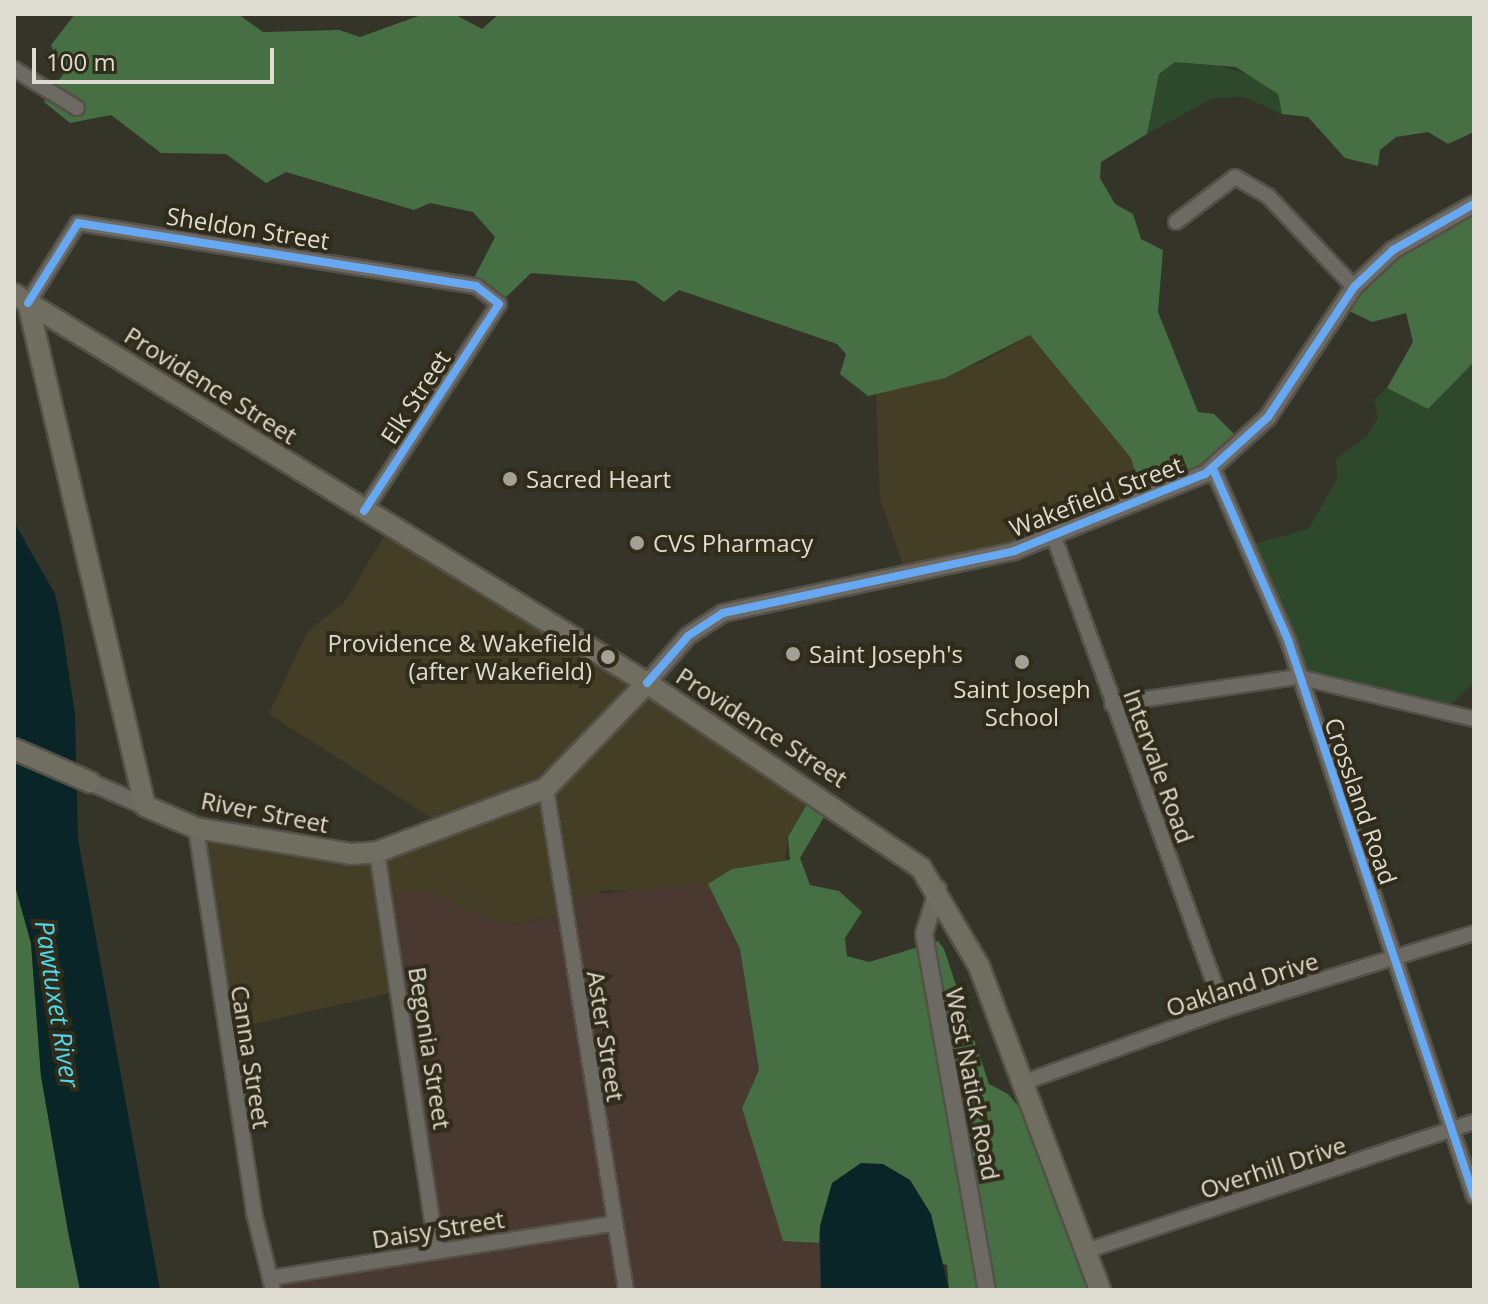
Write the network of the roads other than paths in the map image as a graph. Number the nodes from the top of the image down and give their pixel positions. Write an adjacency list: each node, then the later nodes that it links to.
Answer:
1 (14, 69): 2 (street)
2 (77, 108)
3 (1474, 204): 5 (street, Wakefield Street)
4 (1176, 222): 5 (street)
5 (1354, 287): 8 (street, Wakefield Street)
6 (21, 298): 7 (street, Sheldon Street); 9 (main road, Providence Street); 18 (main road)
7 (499, 304): 9 (street, Elk Street)
8 (1213, 469): 10 (street, Wakefield Street); 11 (street, Crossland Road)
9 (364, 511): 12 (main road, Providence Street)
10 (1054, 537): 12 (street, Wakefield Street); 13 (street, Intervale Road)
11 (1298, 677): 13 (street); 14 (street); 23 (street, Crossland Road)
12 (647, 683): 17 (main road, River Street); 21 (main road, Providence Street)
13 (1112, 704): 24 (street, Intervale Road)
14 (1474, 719)
15 (14, 749): 16 (main road)
16 (90, 782): 18 (street)
17 (546, 788): 20 (main road, River Street); 29 (street, Aster Street)
18 (145, 806): 19 (main road, River Street)
19 (196, 828): 20 (main road, River Street); 32 (street, Canna Street)
20 (377, 852): 31 (street, Begonia Street)
21 (938, 889): 25 (main road, Providence Street); 34 (street, West Natick Road)
22 (1474, 933): 23 (street, Oakland Drive)
23 (1391, 960): 24 (street, Oakland Drive); 27 (street, Crossland Road)
24 (1224, 1010): 25 (street, Oakland Drive)
25 (1025, 1082): 30 (main road, Providence Street)
26 (1474, 1122): 27 (street, Overhill Drive)
27 (1454, 1129): 28 (street, Crossland Road); 30 (street, Overhill Drive)
28 (1474, 1196)
29 (612, 1224): 31 (street, Daisy Street); 33 (street, Aster Street)
30 (1086, 1251): 35 (main road, Providence Street)
31 (437, 1252): 32 (street, Daisy Street)
32 (271, 1284)
33 (626, 1290)
34 (987, 1290)
35 (1100, 1290)

